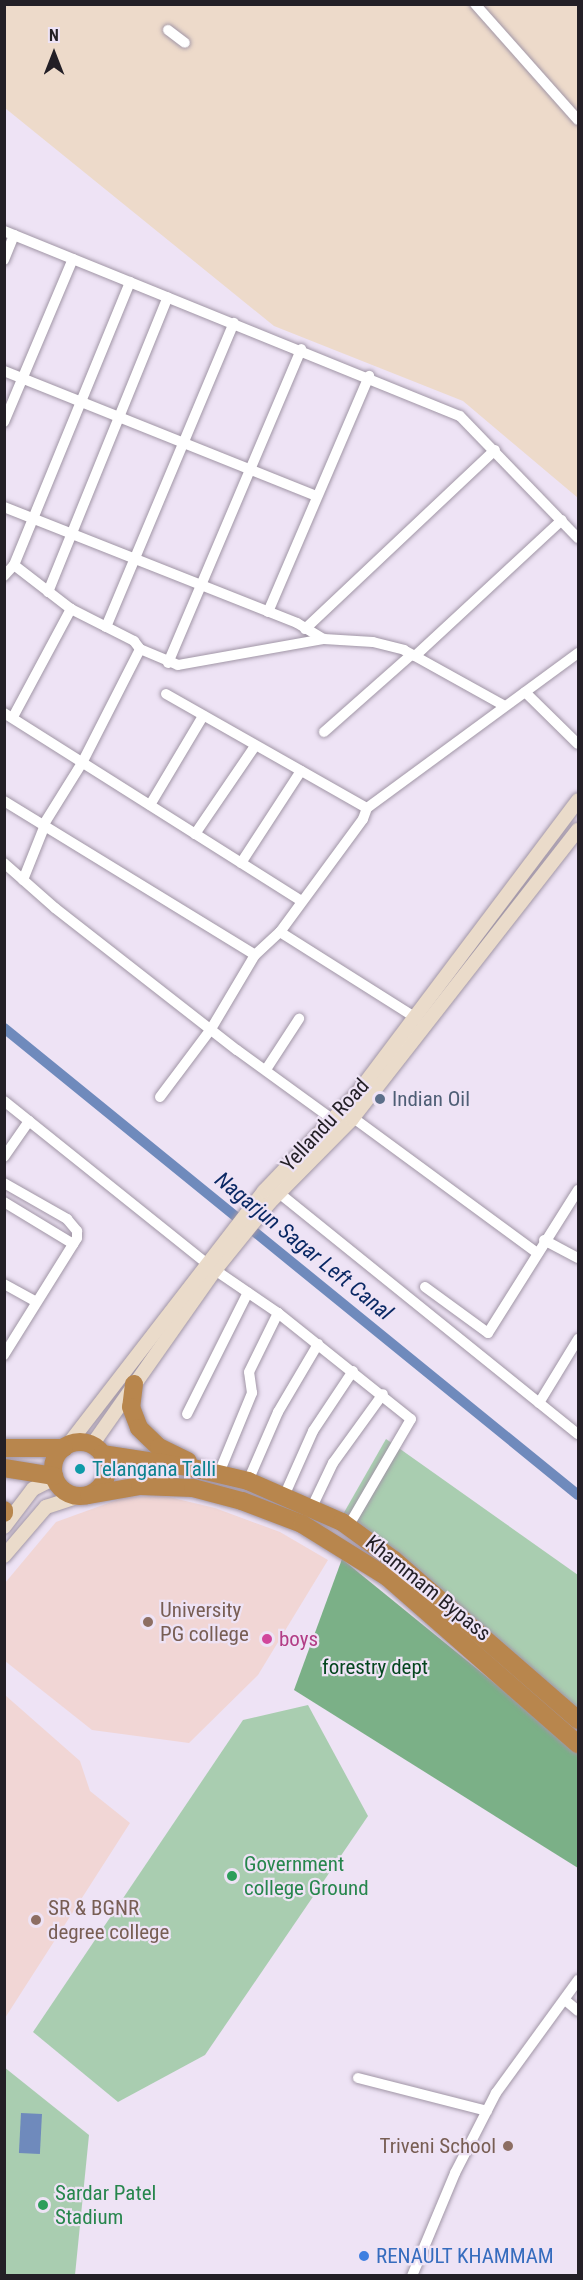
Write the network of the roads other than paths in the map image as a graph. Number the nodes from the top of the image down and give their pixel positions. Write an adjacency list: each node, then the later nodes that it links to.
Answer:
1 (475, 4): 4 (street)
2 (168, 30): 3 (street)
3 (185, 43)
4 (579, 120)
5 (9, 233): 6 (street); 7 (street)
6 (73, 259): 8 (street); 14 (street)
7 (4, 260)
8 (130, 282): 9 (street); 15 (street)
9 (168, 297): 10 (street); 16 (street)
10 (234, 323): 11 (street); 18 (street)
11 (301, 350): 13 (street); 20 (street)
12 (4, 371): 14 (street)
13 (369, 376): 19 (street); 21 (street)
14 (22, 378): 15 (street); 17 (street)
15 (81, 401): 16 (street); 23 (street)
16 (119, 417): 18 (street); 25 (street)
17 (4, 422)
18 (184, 443): 20 (street); 27 (street)
19 (495, 450): 24 (street); 35 (street)
20 (251, 470): 21 (street); 30 (street)
21 (316, 496): 33 (street)
22 (4, 507): 23 (street)
23 (31, 518): 25 (street); 28 (street)
24 (562, 520): 26 (street); 39 (street)
25 (70, 533): 27 (street); 31 (street)
26 (579, 538)
27 (137, 560): 30 (street); 34 (street)
28 (14, 565): 29 (street); 31 (street)
29 (4, 576)
30 (203, 586): 33 (street); 40 (street)
31 (48, 592): 32 (street)
32 (71, 609): 34 (street); 44 (street)
33 (268, 612): 35 (street)
34 (106, 627): 37 (street)
35 (305, 629): 36 (street)
36 (324, 639): 39 (street); 40 (street)
37 (140, 649): 40 (street); 49 (street)
38 (579, 653): 41 (street)
39 (413, 656): 43 (street); 46 (street)
40 (168, 663)
41 (525, 692): 43 (street); 47 (street)
42 (166, 694): 45 (street)
43 (505, 706): 54 (street)
44 (9, 715): 49 (street)
45 (203, 716): 48 (street); 53 (street)
46 (324, 732)
47 (579, 744)
48 (255, 746): 50 (street); 57 (street)
49 (82, 763): 53 (street); 55 (street)
50 (301, 771): 54 (street); 59 (street)
51 (579, 800): 64 (main road, Yellandu Road)
52 (4, 801): 55 (street)
53 (150, 806): 57 (street)
54 (367, 808): 61 (street)
55 (44, 824): 60 (street); 63 (street)
56 (579, 830): 70 (main road, Yellandu Road)
57 (195, 834): 59 (street)
58 (4, 863): 60 (street)
59 (241, 863): 61 (street)
60 (23, 880): 66 (street)
61 (300, 900): 62 (street)
62 (280, 932): 63 (street); 64 (street)
63 (255, 955): 66 (street)
64 (416, 1018): 70 (main road, Yellandu Road)
65 (299, 1019): 67 (street)
66 (211, 1029): 67 (street); 68 (street)
67 (267, 1068): 71 (street)
68 (160, 1097)
69 (4, 1101): 72 (street)
70 (347, 1114): 71 (main road, Yellandu Road); 76 (main road, Yellandu Road); 80 (street)
71 (332, 1119): 76 (main road, Yellandu Road)
72 (29, 1120): 73 (street); 82 (street)
73 (4, 1157)
74 (4, 1183): 79 (street)
75 (579, 1190): 78 (street)
76 (271, 1196): 82 (main road, Yellandu Road); 91 (street)
77 (4, 1202): 79 (street)
78 (544, 1240): 80 (street); 81 (street)
79 (73, 1244): 86 (street)
80 (536, 1252): 88 (street)
81 (579, 1258)
82 (211, 1267): 85 (street); 94 (main road, Yellandu Road); 99 (main road, Yellandu Road)
83 (4, 1284): 86 (street)
84 (425, 1287): 88 (street)
85 (248, 1293): 87 (street); 97 (street)
86 (36, 1302): 92 (street)
87 (278, 1313): 90 (street); 103 (street)
88 (488, 1333): 91 (street)
89 (579, 1339): 96 (street)
90 (318, 1344): 93 (street); 105 (street)
91 (478, 1350): 96 (street)
92 (4, 1355)
93 (353, 1371): 95 (street); 106 (street)
94 (134, 1384): 101 (main road, Yellandu Road); 103 (highway)
95 (383, 1395): 108 (street); 110 (street)
96 (539, 1404): 98 (street)
97 (187, 1414)
98 (579, 1434)
99 (65, 1447): 100 (highway); 101 (highway); 104 (highway)
100 (4, 1448)
101 (97, 1449): 103 (highway, Khammam Bypass); 107 (highway)
102 (4, 1468): 104 (highway)
103 (219, 1473): 105 (highway, Khammam Bypass)
104 (54, 1477): 107 (highway); 109 (main road)
105 (248, 1481): 106 (highway, Khammam Bypass)
106 (285, 1494): 108 (highway, Khammam Bypass)
107 (85, 1495): 111 (main road); 113 (highway, Khammam Bypass)
108 (312, 1507): 110 (highway, Khammam Bypass)
109 (4, 1527)
110 (348, 1527): 112 (highway, Khammam Bypass)
111 (4, 1556)
112 (579, 1720)
113 (579, 1744)
114 (579, 1980): 115 (street)
115 (565, 2000): 116 (street); 118 (street)
116 (579, 2011)
117 (358, 2078): 118 (street)
118 (487, 2111): 119 (street)
119 (412, 2276)

